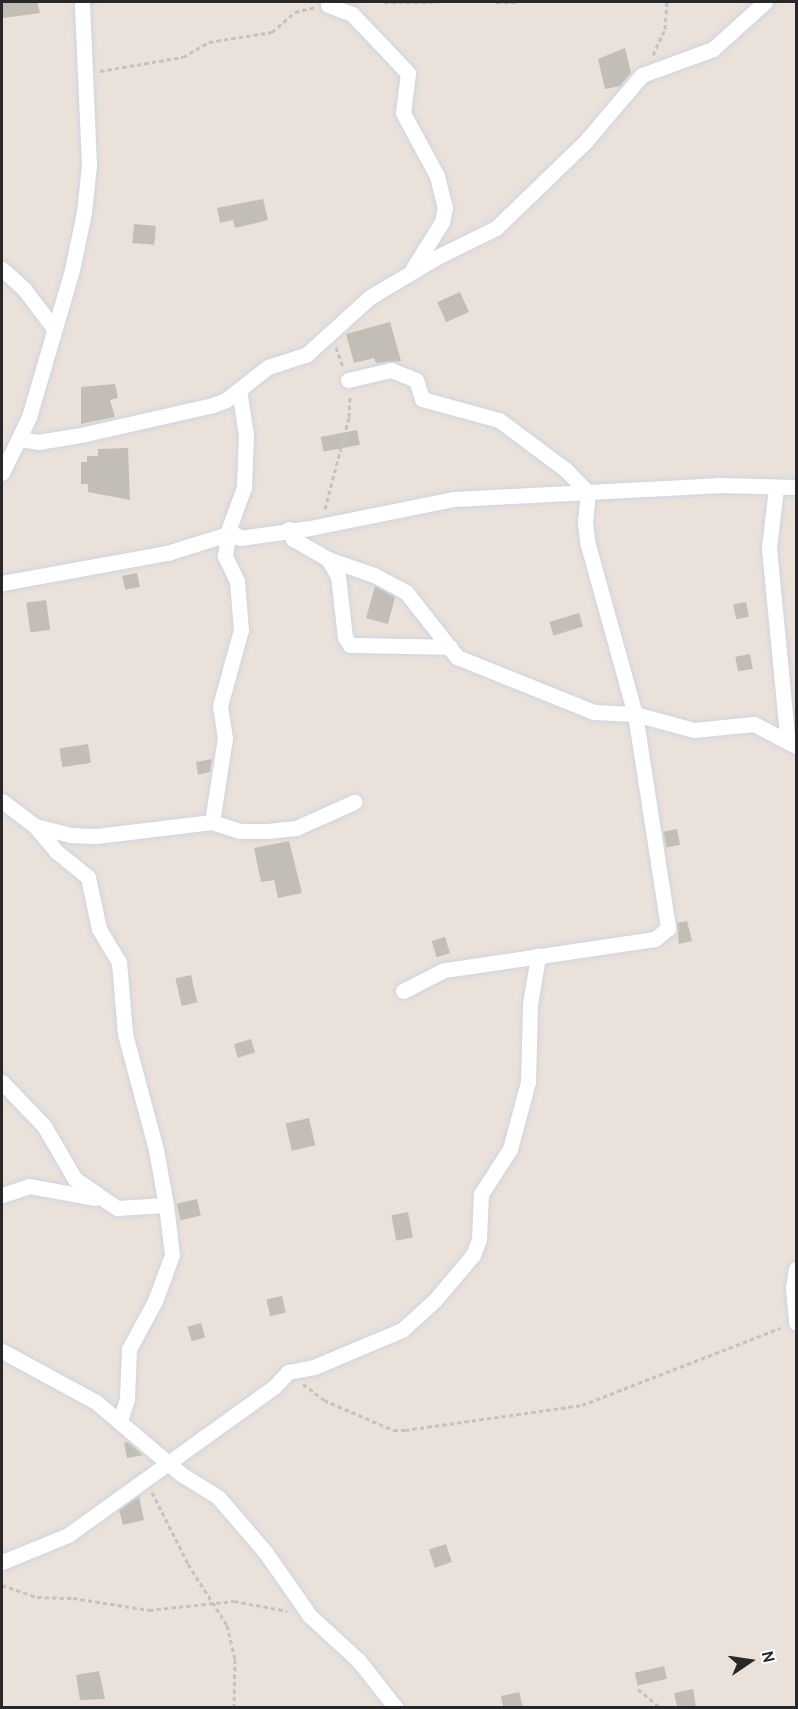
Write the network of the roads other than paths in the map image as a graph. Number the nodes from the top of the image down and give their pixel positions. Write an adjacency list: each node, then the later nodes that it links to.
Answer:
1 (82, 2): 6 (street)
2 (765, 2): 5 (street)
3 (328, 5): 5 (street)
4 (2, 269): 6 (street)
5 (408, 276): 8 (street)
6 (53, 327): 9 (street)
7 (348, 380): 13 (street)
8 (239, 390): 9 (street); 15 (street)
9 (21, 439): 10 (street)
10 (4, 466)
11 (796, 487): 12 (street)
12 (776, 488): 13 (street); 20 (street)
13 (588, 493): 14 (street); 19 (street)
14 (289, 529): 15 (street); 16 (street)
15 (234, 536): 17 (street); 23 (street)
16 (328, 559): 18 (street); 18 (street)
17 (2, 583)
18 (450, 647): 19 (street)
19 (635, 714): 20 (street); 25 (street)
20 (795, 745)
21 (2, 801): 24 (street)
22 (354, 802): 23 (street)
23 (212, 822): 24 (street)
24 (35, 826): 30 (street)
25 (538, 956): 26 (street); 35 (street)
26 (403, 991)
27 (2, 1082): 29 (street)
28 (2, 1195): 29 (street)
29 (107, 1201): 30 (street)
30 (165, 1205): 34 (street)
31 (796, 1269): 32 (street)
32 (796, 1323)
33 (2, 1351): 34 (street)
34 (120, 1421): 35 (street)
35 (169, 1464): 36 (street); 37 (street)
36 (2, 1562)
37 (396, 1707)

